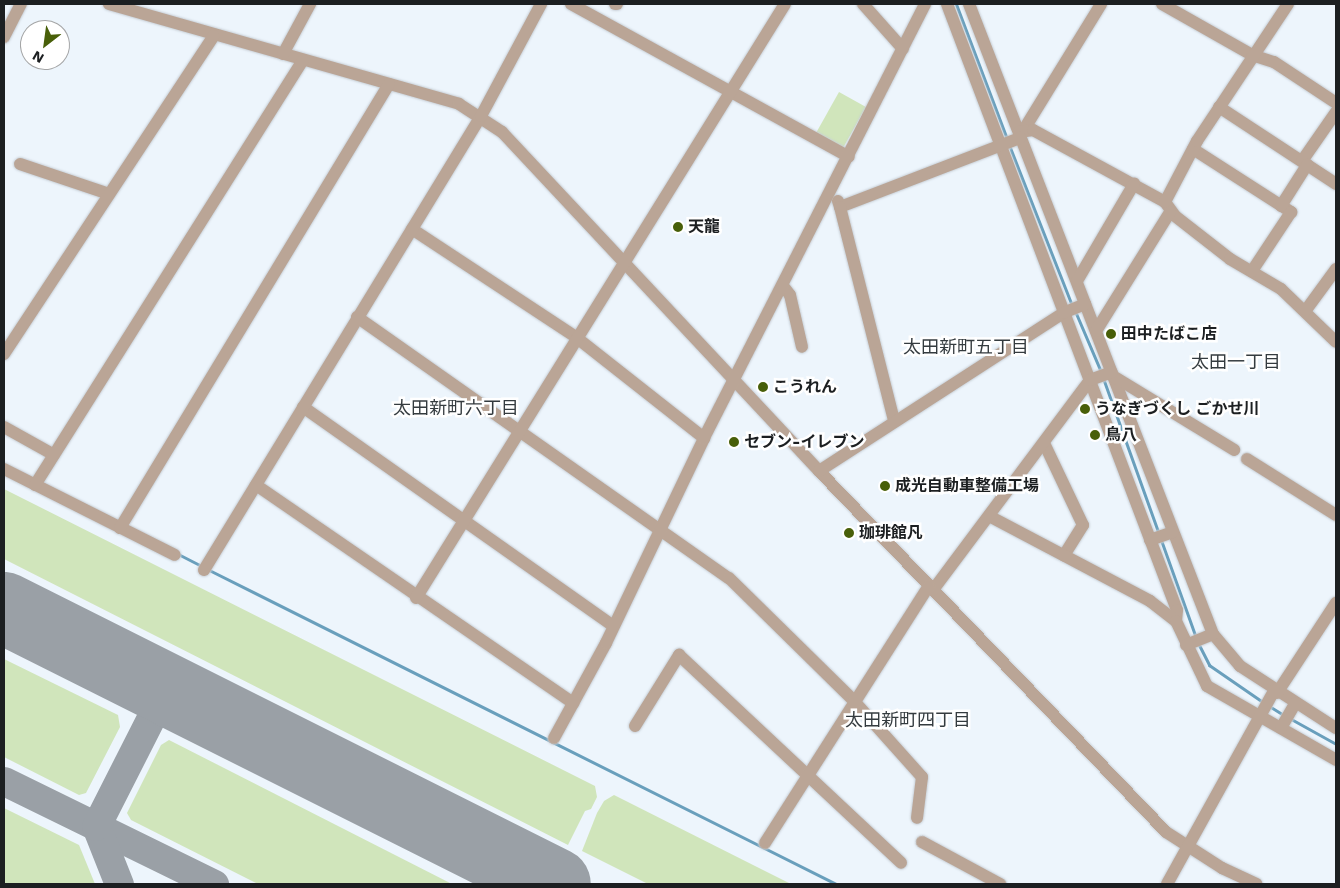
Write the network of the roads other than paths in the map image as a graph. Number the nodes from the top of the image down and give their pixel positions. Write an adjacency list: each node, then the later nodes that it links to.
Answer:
1 (21, 4): 16 (street)
2 (109, 4): 14 (street)
3 (310, 4): 18 (street)
4 (541, 4): 27 (street)
5 (572, 4): 23 (street)
6 (785, 4): 23 (street)
7 (863, 4): 17 (street)
8 (925, 4): 17 (street)
9 (947, 4): 21 (street)
10 (969, 4): 21 (street)
11 (1101, 4): 28 (street)
12 (1162, 4): 19 (street)
13 (1288, 4): 19 (street)
14 (141, 9): 15 (street)
15 (214, 36): 18 (street); 40 (street)
16 (4, 37)
17 (903, 49): 30 (street)
18 (283, 54): 20 (street)
19 (1252, 55): 24 (street); 25 (street)
20 (303, 60): 22 (street); 79 (street)
21 (982, 64): 28 (street); 28 (street)
22 (390, 84): 27 (street); 88 (street)
23 (729, 93): 30 (street); 49 (street)
24 (1336, 102)
25 (1219, 108): 29 (street); 31 (street)
26 (1336, 112): 31 (street)
27 (481, 116): 46 (street); 49 (street)
28 (1015, 138): 33 (street); 34 (street); 35 (street); 42 (street)
29 (1193, 149): 41 (street); 44 (street)
30 (849, 156): 37 (street)
31 (1305, 163): 36 (street); 41 (street)
32 (20, 164): 40 (street)
33 (1028, 168): 34 (street); 38 (street)
34 (1012, 175): 39 (street)
35 (1134, 184): 44 (street); 52 (street)
36 (1336, 184)
37 (834, 186): 42 (street); 53 (street)
38 (1035, 187): 39 (street); 43 (street)
39 (1019, 193): 45 (street)
40 (109, 194): 64 (street)
41 (1280, 206): 51 (street)
42 (840, 207): 70 (street)
43 (1043, 207): 45 (street); 47 (street)
44 (1167, 207): 51 (street); 60 (street)
45 (1026, 213): 48 (street)
46 (412, 229): 59 (street); 62 (street)
47 (1052, 229): 48 (street); 52 (street)
48 (1035, 235): 58 (street)
49 (624, 264): 62 (street); 67 (street)
50 (1336, 269): 54 (street)
51 (1252, 271): 57 (street)
52 (1077, 281): 56 (street)
53 (783, 286): 63 (street); 67 (street)
54 (1324, 286): 55 (street); 57 (street)
55 (1336, 292)
56 (1081, 305): 58 (street); 60 (street)
57 (1306, 310): 61 (street)
58 (1063, 312): 66 (street); 70 (street)
59 (357, 317): 68 (street); 73 (street)
60 (1096, 331): 65 (street)
61 (1334, 336)
62 (577, 338): 73 (street); 74 (street)
63 (802, 347)
64 (4, 354)
65 (1110, 374): 66 (street); 69 (street); 77 (street)
66 (1090, 380): 71 (street); 75 (street)
67 (735, 381): 74 (street); 82 (street)
68 (303, 407): 84 (street); 87 (street)
69 (1123, 415): 71 (street); 76 (street)
70 (894, 420): 82 (street)
71 (1106, 422): 78 (street)
72 (4, 426): 79 (street)
73 (517, 430): 87 (street); 89 (street)
74 (704, 438): 89 (street)
75 (1044, 442): 86 (street); 93 (street)
76 (1134, 444): 78 (street); 90 (street)
77 (1234, 450)
78 (1117, 451): 91 (street)
79 (54, 455): 83 (street)
80 (1247, 459): 85 (street)
81 (4, 469): 83 (street)
82 (819, 471): 95 (street)
83 (35, 485): 88 (street)
84 (256, 485): 94 (street); 96 (street)
85 (1336, 515)
86 (989, 516): 93 (street); 95 (street)
87 (462, 520): 96 (street); 99 (street)
88 (120, 528): 92 (street)
89 (659, 531): 99 (street); 103 (street)
90 (1168, 534): 91 (street); 100 (street)
91 (1150, 540): 98 (street)
92 (175, 555)
93 (1064, 556): 98 (street)
94 (204, 570)
95 (931, 588): 103 (street); 116 (street)
96 (416, 598): 104 (street)
97 (1336, 604): 102 (street)
98 (1176, 621): 101 (street)
99 (613, 626): 104 (street)
100 (1213, 634): 101 (street); 102 (street)
101 (1186, 645): 106 (street)
102 (1273, 695): 105 (street); 106 (street)
103 (854, 701): 112 (street); 113 (street)
104 (573, 703): 110 (street)
105 (1292, 709): 108 (street); 109 (street)
106 (1260, 716): 108 (street); 116 (street)
107 (635, 726): 112 (street)
108 (1281, 728): 111 (street)
109 (1336, 728)
110 (554, 738)
111 (1336, 760)
112 (807, 775): 115 (street); 117 (street)
113 (917, 818)
114 (922, 842): 118 (street)
115 (764, 843)
116 (1187, 847): 119 (street); 120 (street)
117 (901, 863)
118 (996, 883)
119 (1167, 884)
120 (1257, 884)

